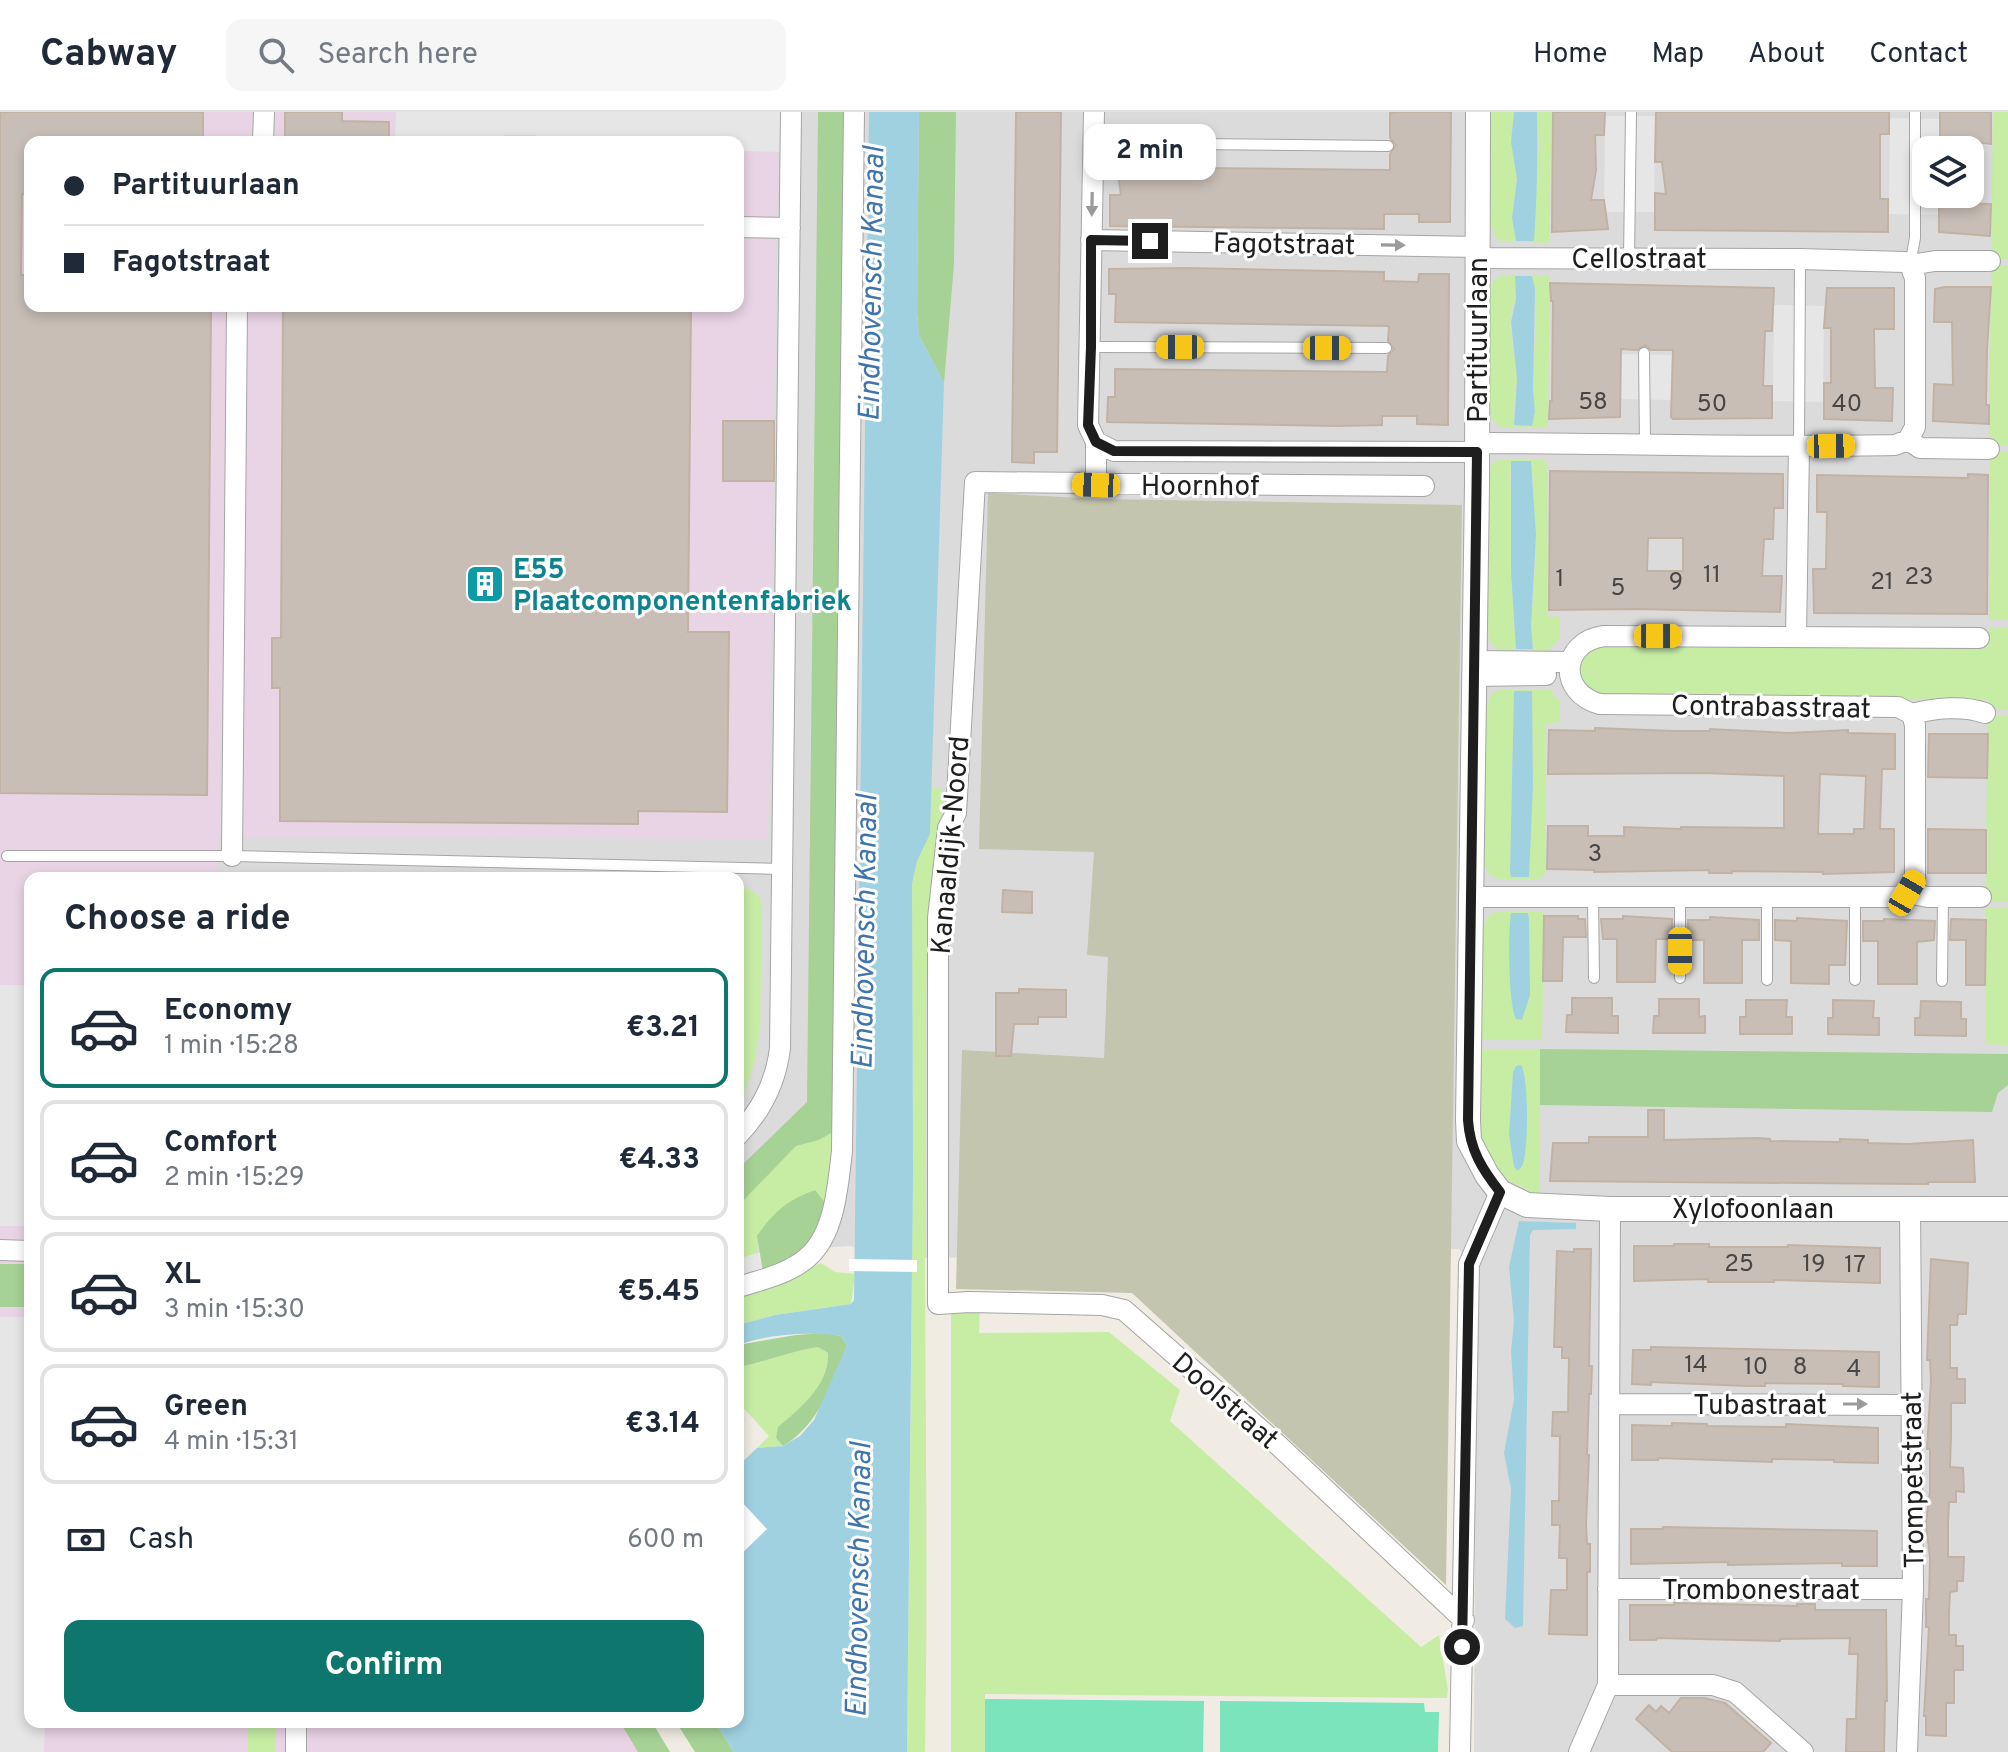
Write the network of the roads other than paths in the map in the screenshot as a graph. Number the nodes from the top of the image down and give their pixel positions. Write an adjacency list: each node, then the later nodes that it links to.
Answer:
1 (264, 112): 8 (street)
2 (791, 112): 12 (street)
3 (854, 112): 61 (street)
4 (1094, 112): 9 (street)
5 (1478, 112): 14 (street, Partituurlaan)
6 (1631, 112): 15 (lane)
7 (1915, 112): 18 (lane)
8 (263, 136)
9 (1093, 143): 10 (lane); 13 (street, one-way to 13)
10 (1388, 146)
11 (744, 227): 12 (street)
12 (790, 228): 40 (street)
13 (1091, 240): 14 (street, Fagotstraat, one-way to 14); 20 (street)
14 (1478, 252): 15 (street, Cellostraat); 26 (street, Partituurlaan)
15 (1629, 259): 16 (street, Cellostraat)
16 (1800, 259): 18 (street, Cellostraat); 27 (lane)
17 (1990, 261): 18 (street, Cellostraat)
18 (1910, 265): 23 (street)
19 (237, 312): 39 (street)
20 (1091, 347): 21 (lane); 24 (street)
21 (1386, 348)
22 (1644, 353): 25 (lane)
23 (1908, 440): 27 (street); 28 (street)
24 (1096, 442): 26 (street); 30 (street)
25 (1645, 443): 26 (street); 27 (street)
26 (1477, 447): 34 (street, Partituurlaan)
27 (1799, 447): 32 (street)
28 (1989, 449)
29 (975, 482): 30 (street, Hoornhof); 62 (street, Kanaaldijk-Noord)
30 (1096, 485): 31 (street, Hoornhof)
31 (1424, 486)
32 (1796, 637): 33 (street); 35 (street)
33 (1979, 638)
34 (1474, 668): 35 (street); 42 (street, Partituurlaan)
35 (1570, 668): 37 (street, Contrabasstraat)
36 (1985, 713): 37 (street, Contrabasstraat)
37 (1912, 714): 41 (street)
38 (7, 856): 39 (lane)
39 (232, 856): 40 (lane)
40 (783, 869): 54 (street)
41 (1907, 893): 46 (street); 47 (street)
42 (1469, 897): 43 (street); 55 (street, Partituurlaan)
43 (1593, 897): 44 (street); 49 (lane)
44 (1680, 897): 45 (street); 50 (lane)
45 (1767, 897): 46 (street); 51 (lane)
46 (1855, 897): 52 (lane)
47 (1943, 897): 48 (street); 53 (lane)
48 (1981, 897)
49 (1594, 978)
50 (1680, 978)
51 (1767, 980)
52 (1855, 980)
53 (1942, 981)
54 (744, 1129)
55 (1500, 1192): 57 (street, Xylofoonlaan); 67 (street)
56 (1910, 1207): 57 (street, Xylofoonlaan); 58 (street, Xylofoonlaan); 64 (street, Trompetstraat)
57 (1610, 1209): 63 (street)
58 (2008, 1209)
59 (0, 1250): 60 (street)
60 (24, 1251)
61 (744, 1285)
62 (938, 1304): 67 (street, Doolstraat)
63 (1609, 1404): 64 (street, Tubastraat, one-way to 64); 65 (street)
64 (1911, 1405): 66 (street, Trompetstraat)
65 (1608, 1589): 66 (street, Trombonestraat); 68 (street)
66 (1913, 1589): 74 (street, Trompetstraat)
67 (1464, 1620): 72 (street)
68 (1608, 1685): 70 (street); 73 (street)
69 (296, 1728): 71 (street)
70 (1582, 1747)
71 (296, 1752)
72 (1460, 1752)
73 (1803, 1752)
74 (1907, 1752)

